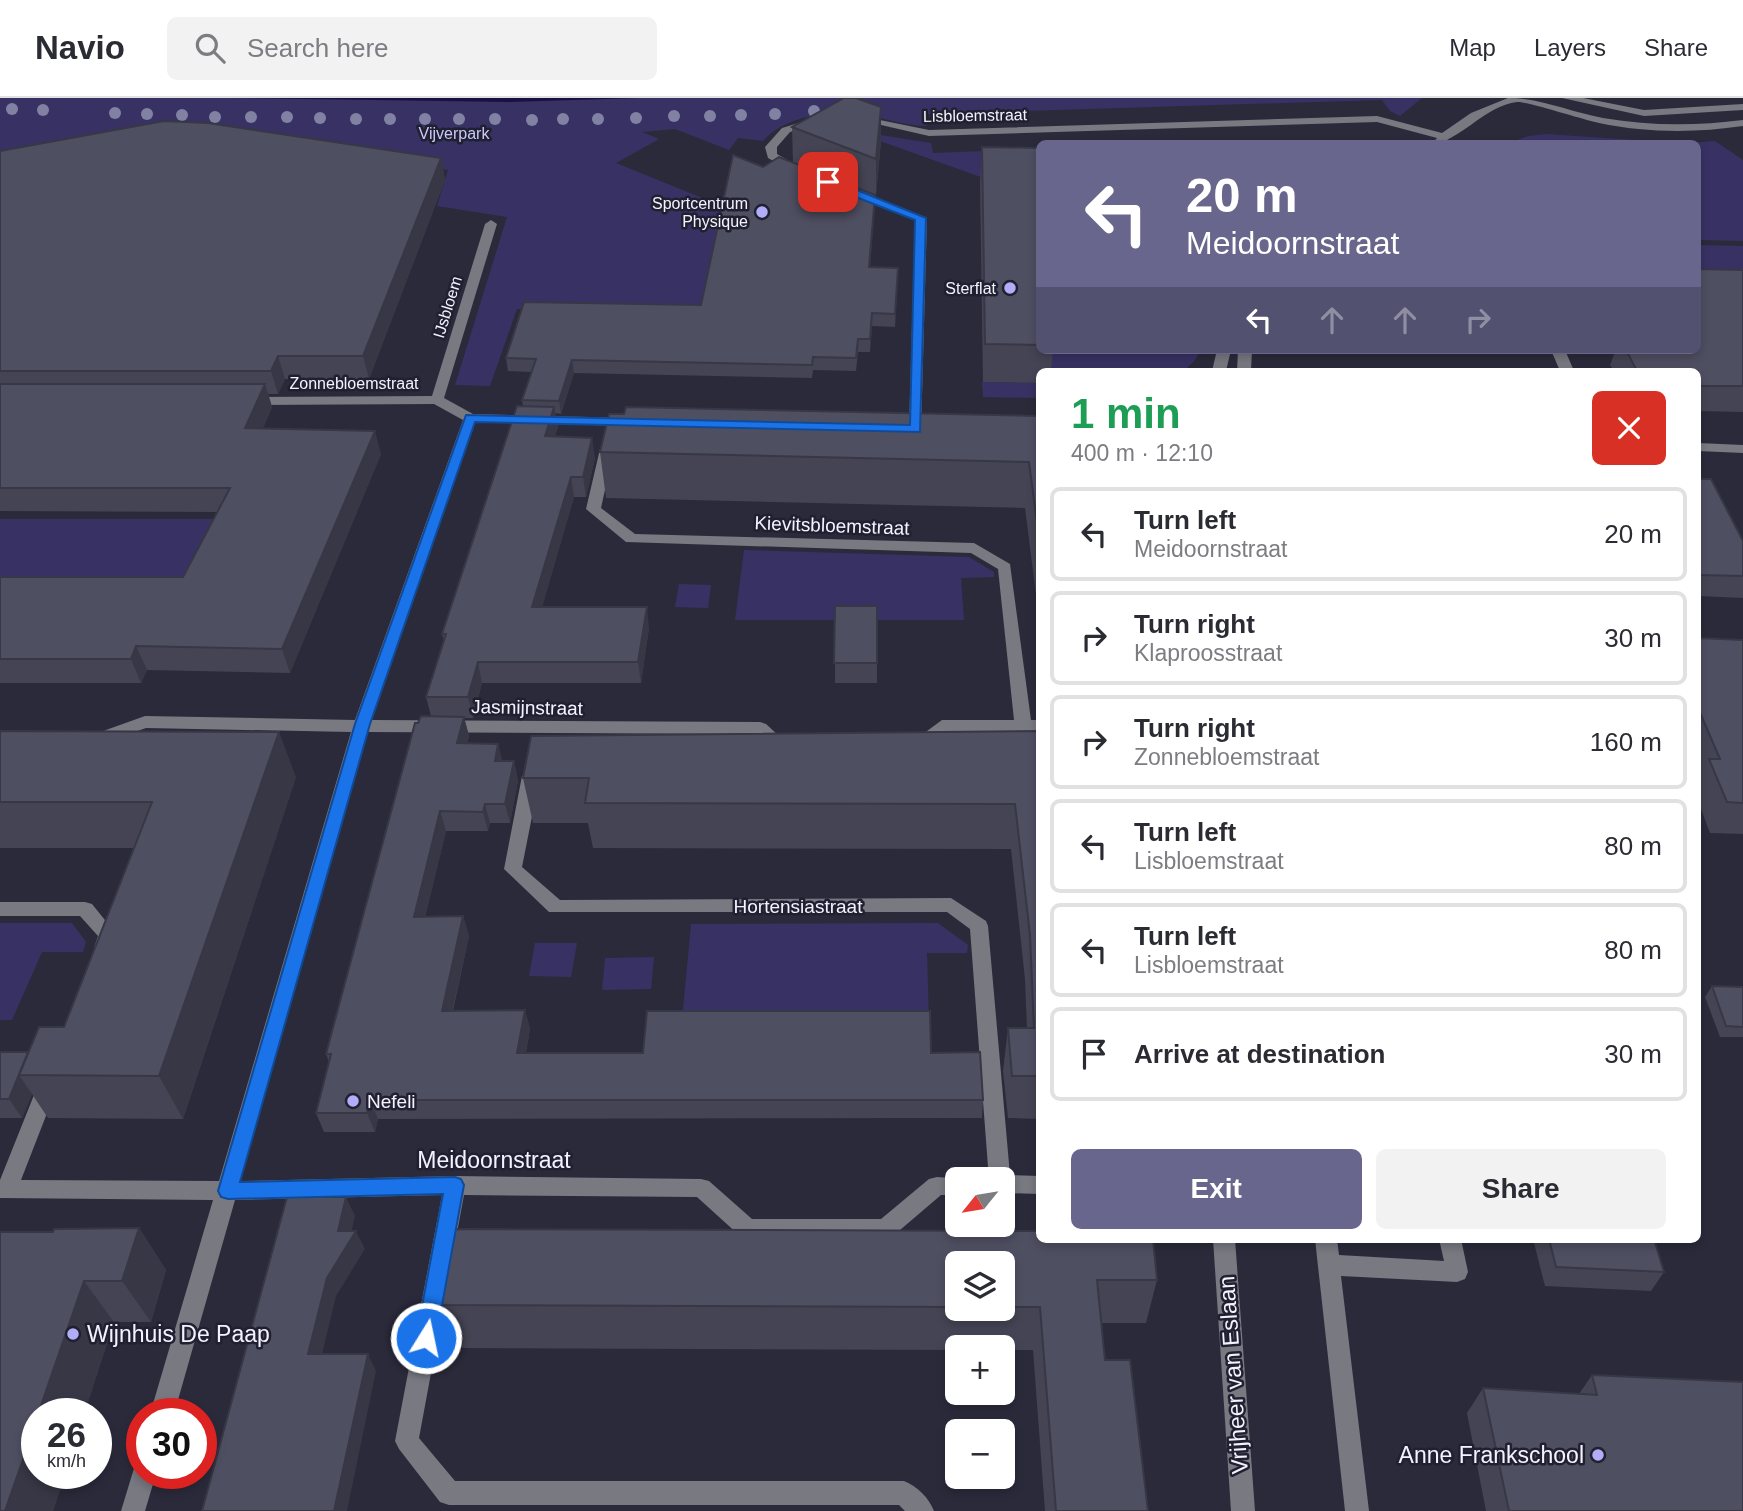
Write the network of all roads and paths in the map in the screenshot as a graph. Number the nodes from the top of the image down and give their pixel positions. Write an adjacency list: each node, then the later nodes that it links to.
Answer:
1 (1518, 98): 8 (street); 10 (street)
2 (1567, 98): 4 (street)
3 (1743, 107): 4 (street)
4 (1702, 111): 8 (street)
5 (843, 118): 10 (street, Lisbloemstraat)
6 (826, 120): 11 (street)
7 (1743, 123): 8 (street)
8 (1726, 126): 9 (street)
9 (1743, 137)
10 (1441, 140)
11 (807, 174)
12 (845, 189): 19 (street)
13 (491, 224): 15 (street, IJsbloem)
14 (247, 397): 15 (street, Zonnebloemstraat)
15 (437, 400): 16 (street, Zonnebloemstraat)
16 (470, 418): 17 (street, Zonnebloemstraat); 22 (street)
17 (614, 422): 18 (street, Zonnebloemstraat); 23 (street, Kievitsbloemstraat)
18 (641, 423)
19 (916, 429)
20 (1701, 447): 21 (street)
21 (1743, 449)
22 (362, 724): 24 (street, Jasmijnstraat); 25 (street, Jasmijnstraat); 37 (street)
23 (1031, 726): 26 (street)
24 (540, 729): 27 (street, Jasmijnstraat); 31 (street, Hortensiastraat)
25 (87, 742)
26 (895, 752)
27 (804, 753)
28 (0, 909): 29 (street)
29 (98, 961)
30 (57, 1062): 36 (street)
31 (999, 1167)
32 (1015, 1184): 34 (street)
33 (455, 1185): 35 (street, Meidoornstraat); 37 (street, Meidoornstraat); 45 (street)
34 (1036, 1185)
35 (945, 1186)
36 (3, 1189): 37 (street, Meidoornstraat)
37 (228, 1191): 42 (street)
38 (1224, 1243): 46 (street, Vrijheer van Eslaan)
39 (1326, 1243): 41 (street)
40 (1451, 1243): 41 (street)
41 (1329, 1265): 47 (street)
42 (167, 1398)
43 (140, 1489): 44 (street)
44 (133, 1511)
45 (922, 1511)
46 (1243, 1511)
47 (1357, 1511)

